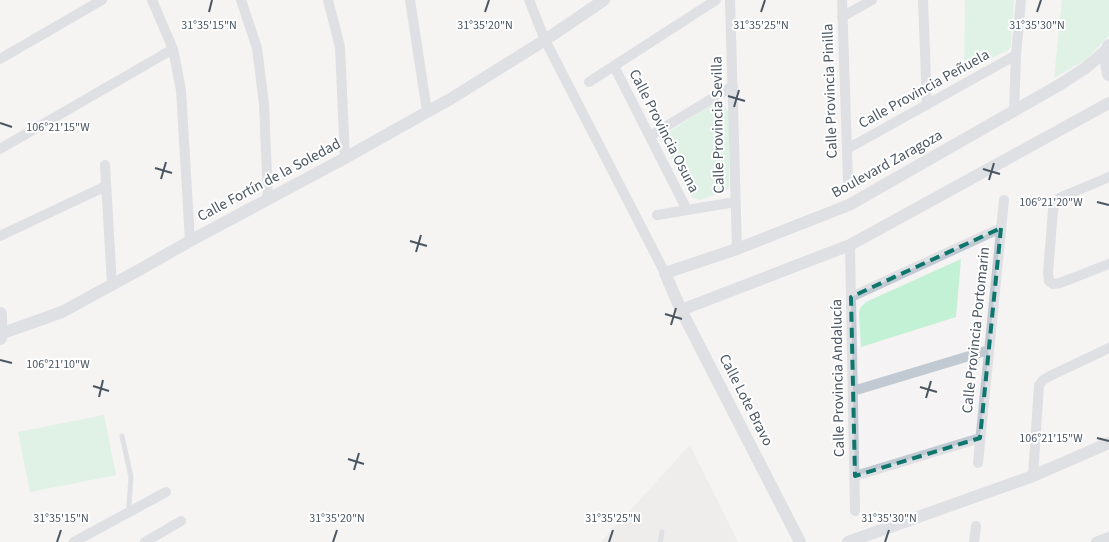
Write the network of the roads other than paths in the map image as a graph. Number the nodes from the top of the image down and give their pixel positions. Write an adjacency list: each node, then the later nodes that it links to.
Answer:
1 (102, 0): 19 (street)
2 (152, 0): 17 (street)
3 (241, 0): 36 (street)
4 (328, 0): 31 (street)
5 (410, 0): 26 (street)
6 (529, 0): 15 (street)
7 (604, 0): 15 (street, Calle Fortín de la Soledad)
8 (716, 0): 20 (street)
9 (730, 0): 23 (street, Calle Provincia Sevilla)
10 (842, 0): 14 (street, Calle Provincia Pinilla)
11 (872, 0): 14 (street)
12 (923, 0): 25 (street)
13 (1022, 0): 18 (street)
14 (842, 17): 30 (street, Calle Provincia Pinilla)
15 (545, 40): 26 (street, Calle Fortín de la Soledad); 47 (street)
16 (1108, 48): 21 (main road); 27 (street, Boulevard Zaragoza)
17 (173, 49): 29 (street); 43 (street)
18 (1016, 55): 25 (street, Calle Provincia Peñuela); 27 (street)
19 (0, 59)
20 (614, 66): 22 (street); 28 (street, Calle Provincia Osuna)
21 (1109, 74)
22 (589, 82)
23 (733, 86): 28 (street); 38 (street, Calle Provincia Sevilla)
24 (1109, 103): 44 (street)
25 (927, 105): 30 (street, Calle Provincia Peñuela)
26 (426, 112): 31 (street, Calle Fortín de la Soledad)
27 (1014, 112): 45 (street, Boulevard Zaragoza)
28 (650, 136): 39 (street, Calle Provincia Osuna)
29 (0, 148)
30 (846, 149): 34 (street, Calle Provincia Pinilla)
31 (345, 158): 36 (street, Calle Fortín de la Soledad)
32 (105, 166): 35 (street)
33 (1109, 176): 46 (street)
34 (848, 181)
35 (106, 186): 42 (street); 48 (street)
36 (268, 200): 43 (street, Calle Fortín de la Soledad)
37 (1004, 200): 41 (street, Calle Provincia Portomarin)
38 (735, 202): 39 (street); 45 (street, Calle Provincia Sevilla)
39 (687, 210): 40 (street)
40 (657, 215)
41 (1001, 228): 49 (street); 55 (street, Calle Provincia Portomarin)
42 (0, 236)
43 (190, 241): 48 (street, Calle Fortín de la Soledad)
44 (850, 245): 49 (street, Calle Provincia Andalucía); 50 (street)
45 (737, 249): 47 (street, Boulevard Zaragoza)
46 (1109, 264)
47 (665, 273): 50 (street, Calle Lote Bravo)
48 (112, 285): 52 (street, Calle Fortín de la Soledad)
49 (851, 297): 56 (street, Calle Provincia Andalucía)
50 (681, 310): 73 (street, Calle Lote Bravo)
51 (0, 314): 52 (main road)
52 (0, 333): 53 (main road)
53 (0, 338)
54 (1109, 348): 62 (street)
55 (989, 350): 56 (street); 58 (street, Calle Provincia Portomarin)
56 (853, 391): 61 (street, Calle Provincia Andalucía)
57 (122, 436): 65 (lane)
58 (980, 438): 60 (street, Calle Provincia Portomarin); 61 (street)
59 (1109, 443): 62 (street)
60 (978, 463)
61 (855, 476): 64 (street, Calle Provincia Andalucía)
62 (1033, 476): 74 (street)
63 (166, 492): 65 (street)
64 (856, 511)
65 (130, 512): 70 (street)
66 (181, 521): 71 (street)
67 (976, 526): 75 (street)
68 (662, 532): 72 (lane)
69 (1109, 537): 76 (street)
70 (74, 542)
71 (145, 542)
72 (660, 542)
73 (800, 542)
74 (848, 542)
75 (974, 542)
76 (1096, 542)

